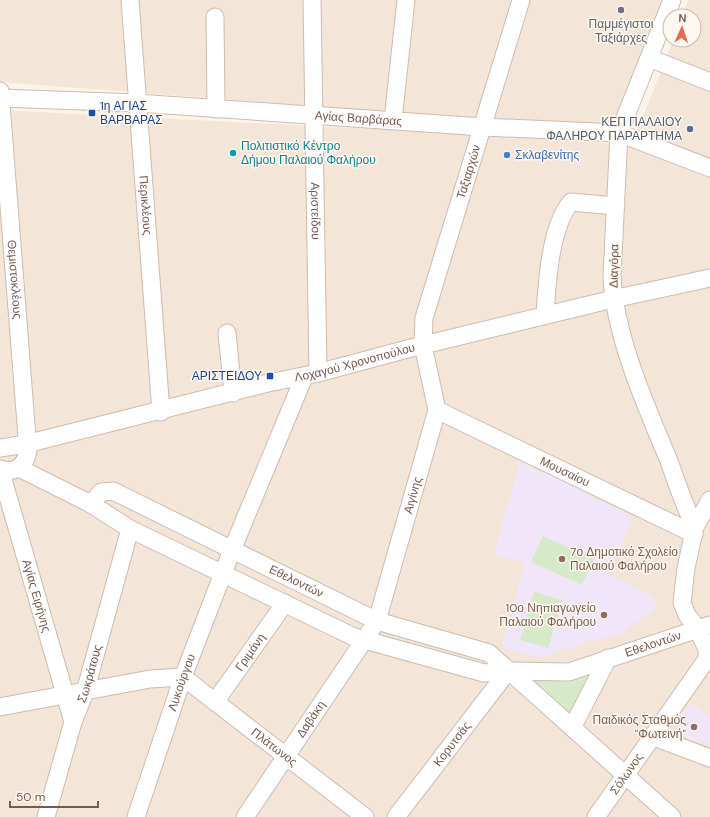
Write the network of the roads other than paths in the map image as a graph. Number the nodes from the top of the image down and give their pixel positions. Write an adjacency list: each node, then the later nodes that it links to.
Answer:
1 (130, 0): 11 (street, Περικλέους)
2 (312, 0): 13 (street, Αριστείδου)
3 (406, 0): 14 (street)
4 (522, 0): 15 (street, Ταξιαρχών)
5 (672, 0): 7 (street, Διαγόρα)
6 (215, 17): 12 (street)
7 (649, 58): 8 (street); 16 (street, Διαγόρα)
8 (710, 82)
9 (0, 91): 10 (street, Θεμιστοκλέους)
10 (0, 98): 11 (street, Αγίας Βαρβάρας); 19 (street, Θεμιστοκλέους)
11 (137, 104): 12 (street, Αγίας Βαρβάρας); 28 (street, Περικλέους)
12 (216, 109): 13 (street, Αγίας Βαρβάρας)
13 (314, 115): 14 (street, Αγίας Βαρβάρας); 25 (street, Αριστείδου)
14 (393, 120): 15 (street, Αγίας Βαρβάρας)
15 (483, 127): 16 (street, Αγίας Βαρβάρας); 24 (street, Ταξιαρχών)
16 (619, 133): 17 (street, Αγίας Βαρβάρας); 18 (street, Διαγόρα)
17 (710, 168)
18 (616, 206): 21 (street, Διαγόρα); 22 (street)
19 (4, 208): 29 (street, Θεμιστοκλέους)
20 (710, 278): 21 (street, Λοχαγού Χρονοπούλου)
21 (613, 299): 22 (street, Λοχαγού Χρονοπούλου); 36 (street, Διαγόρα)
22 (545, 316): 24 (street, Λοχαγού Χρονοπούλου)
23 (227, 333): 26 (street)
24 (423, 345): 25 (street, Λοχαγού Χρονοπούλου); 27 (street, Αιγίνης)
25 (311, 375): 26 (street, Λοχαγού Χρονοπούλου); 37 (street, Αριστείδου)
26 (233, 393): 28 (street, Λοχαγού Χρονοπούλου)
27 (437, 410): 36 (street, Μουσαίου); 40 (street, Αιγίνης)
28 (161, 412): 29 (street, Λοχαγού Χρονοπούλου)
29 (26, 444): 30 (street, Λοχαγού Χρονοπούλου); 31 (street, Θεμιστοκλέους)
30 (0, 448)
31 (19, 468): 32 (street); 34 (street, Εθελοντών)
32 (0, 469): 47 (street, Αγίας Ειρήνης)
33 (710, 500): 36 (street, Σόλωνος)
34 (91, 504): 35 (street, Εθελοντών); 37 (street, Εθελοντών)
35 (130, 529): 38 (street, Εθελοντών); 46 (street, Σωκράτους)
36 (695, 530): 41 (street, Σόλωνος)
37 (232, 550): 38 (street, Λυκούργου); 40 (street, Εθελοντών)
38 (224, 574): 39 (street, Εθελοντών); 45 (street, Λυκούργου)
39 (285, 603): 42 (street, Εθελοντών); 48 (street, Γριμάνη)
40 (378, 621): 42 (street, Αιγίνης); 44 (street, Εθελοντών)
41 (703, 626): 43 (street, Εθελοντών); 52 (street, Σόλωνος)
42 (364, 641): 44 (street, Εθελοντών); 53 (street, Δαβάκη)
43 (608, 658): 44 (street, Εθελοντών); 51 (street, Εθελοντών)
44 (508, 671): 51 (street, Εθελοντών); 60 (street, Κορυτσάς)
45 (183, 677): 46 (street); 48 (street, Πλάτωνος); 57 (street, Λυκούργου)
46 (85, 692): 47 (street); 50 (street, Σωκράτους)
47 (67, 695): 49 (street); 50 (street, Αγίας Ειρήνης)
48 (215, 702): 53 (street, Πλάτωνος)
49 (0, 707)
50 (73, 722): 56 (street, Σωκράτους)
51 (572, 728): 55 (street, Εθελοντών)
52 (654, 737): 54 (street); 55 (street, Σόλωνος)
53 (286, 757): 58 (street, Δαβάκη); 59 (street, Πλάτωνος)
54 (710, 758)
55 (626, 776): 61 (street, Σόλωνος); 62 (street, Εθελοντών)
56 (46, 817)
57 (136, 817)
58 (245, 817)
59 (365, 817)
60 (396, 817)
61 (596, 817)
62 (672, 817)

